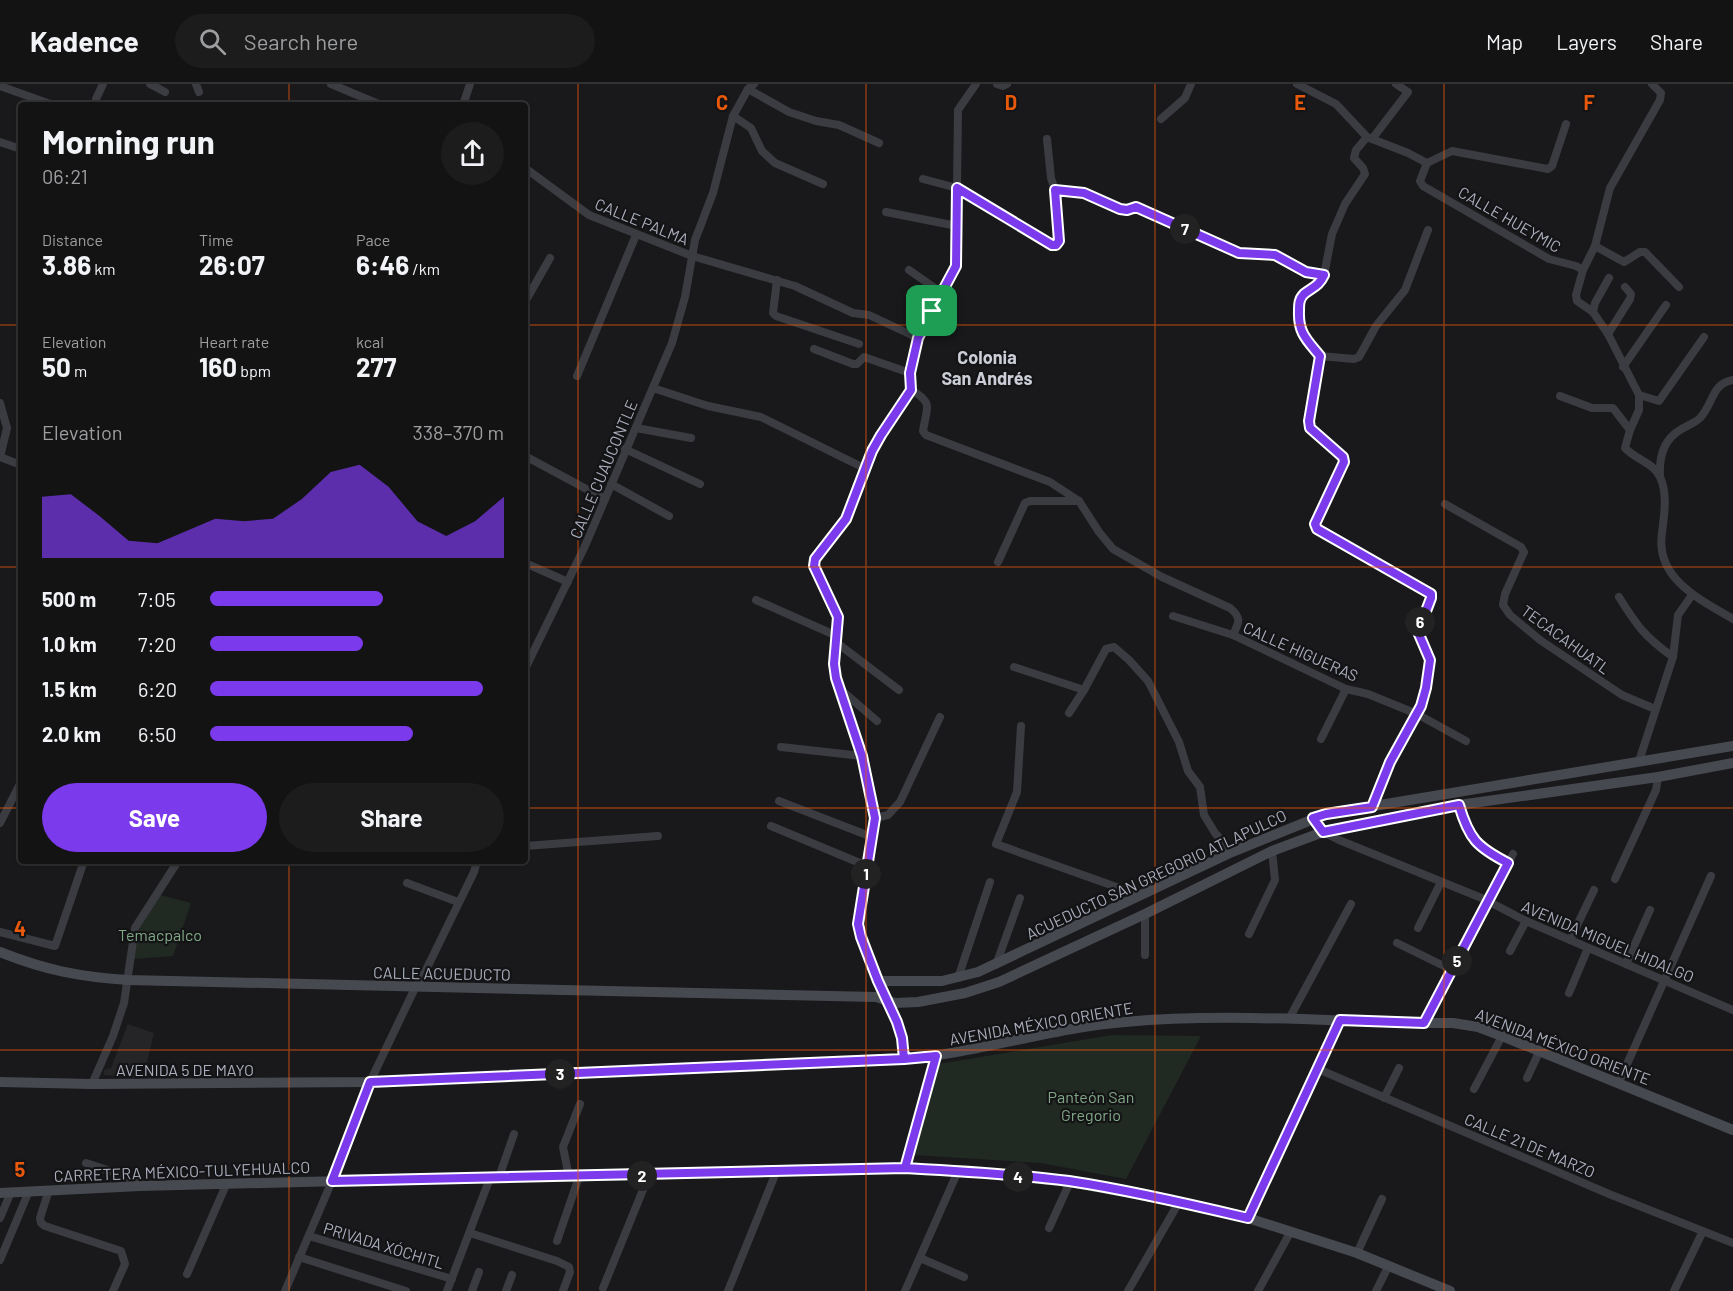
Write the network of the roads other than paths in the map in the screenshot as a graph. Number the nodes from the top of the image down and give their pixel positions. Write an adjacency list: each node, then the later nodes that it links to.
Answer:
1 (103, 84): 16 (street)
2 (150, 84): 14 (street)
3 (470, 84): 18 (street)
4 (976, 84): 31 (street)
5 (998, 84): 6 (street)
6 (1007, 84)
7 (1191, 84): 20 (street)
8 (1297, 84): 22 (street)
9 (1396, 84): 22 (street)
10 (1652, 84): 37 (street)
11 (336, 85): 17 (street)
12 (0, 86): 15 (street)
13 (751, 87): 19 (street, CALLE CUAUCONTLE); 25 (street)
14 (165, 92)
15 (45, 102)
16 (96, 102)
17 (374, 102)
18 (464, 102)
19 (733, 116): 30 (street); 38 (street, CALLE CUAUCONTLE)
20 (1161, 119)
21 (1566, 124): 27 (street)
22 (1369, 138): 27 (street); 42 (street)
23 (1047, 139): 32 (street)
24 (0, 142): 26 (street)
25 (879, 143)
26 (18, 148)
27 (1427, 163): 41 (street, CALLE HUEYMIC)
28 (528, 170): 36 (street, CALLE PALMA)
29 (923, 178): 31 (street)
30 (823, 184)
31 (957, 188): 32 (street); 34 (street)
32 (1055, 190): 42 (street)
33 (886, 212): 34 (street)
34 (957, 226): 47 (street)
35 (1428, 230): 56 (street)
36 (636, 235): 38 (street, CALLE PALMA); 59 (street)
37 (1595, 246): 41 (street); 46 (street)
38 (692, 256): 44 (street, CALLE PALMA); 61 (street, CALLE CUAUCONTLE)
39 (550, 258): 48 (street)
40 (909, 270): 47 (street)
41 (1583, 270): 50 (street)
42 (1324, 275): 56 (street)
43 (1609, 278): 50 (street)
44 (777, 280): 53 (street, CALLE PALMA); 54 (street)
45 (1625, 287): 51 (street)
46 (1679, 287)
47 (942, 293): 53 (street)
48 (528, 297)
49 (1666, 305): 57 (street)
50 (1593, 312): 51 (street)
51 (1608, 334): 57 (street)
52 (1704, 337): 63 (street)
53 (918, 338): 58 (street)
54 (859, 344)
55 (814, 349): 58 (street)
56 (1320, 356): 100 (street)
57 (1623, 367): 63 (street)
58 (910, 373): 62 (street)
59 (577, 376)
60 (1733, 380): 74 (street)
61 (653, 388): 66 (street, CALLE CUAUCONTLE); 73 (street)
62 (911, 390): 73 (street); 78 (street)
63 (1639, 395): 67 (street)
64 (1560, 396): 67 (street)
65 (0, 404): 70 (street)
66 (636, 428): 68 (street); 69 (street, CALLE CUAUCONTLE)
67 (1630, 430): 74 (street)
68 (691, 438)
69 (625, 449): 75 (street, CALLE CUAUCONTLE); 76 (street)
70 (0, 457): 72 (street)
71 (528, 458): 77 (street)
72 (18, 464)
73 (866, 469): 90 (street)
74 (1660, 476): 84 (street)
75 (611, 484): 77 (street, CALLE CUAUCONTLE); 80 (street)
76 (700, 484)
77 (605, 500): 83 (street, CALLE CUAUCONTLE)
78 (1079, 501): 81 (street); 89 (street)
79 (1445, 504): 98 (street, TECACAHUATL)
80 (669, 516)
81 (998, 562)
82 (528, 564): 83 (street)
83 (568, 582): 92 (street, CALLE CUAUCONTLE)
84 (1692, 595): 88 (street); 91 (street)
85 (1619, 597): 91 (street)
86 (756, 600): 90 (street)
87 (1173, 616): 89 (street, CALLE HIGUERAS)
88 (1733, 619)
89 (1233, 635): 95 (street, CALLE HIGUERAS)
90 (837, 640): 94 (street); 96 (street)
91 (1673, 657): 98 (street)
92 (528, 663)
93 (1014, 667): 97 (street)
94 (840, 689): 102 (street); 108 (street)
95 (1346, 689): 100 (street, CALLE HIGUERAS); 104 (street)
96 (899, 690)
97 (1084, 690): 99 (street); 125 (street)
98 (1656, 709): 109 (street)
99 (1069, 713)
100 (1417, 714): 105 (street, CALLE HIGUERAS); 115 (street)
101 (940, 717): 116 (street)
102 (877, 721)
103 (1021, 726): 138 (street)
104 (1321, 739)
105 (1466, 741)
106 (1733, 746): 109 (main road, ACUEDUCTO SAN GREGORIO ATLAPULCO)
107 (781, 747): 108 (street)
108 (862, 756): 116 (street)
109 (1639, 761): 115 (main road, ACUEDUCTO SAN GREGORIO ATLAPULCO)
110 (1733, 763): 111 (main road, ACUEDUCTO SAN GREGORIO ATLAPULCO)
111 (1658, 777): 114 (main road, ACUEDUCTO SAN GREGORIO ATLAPULCO); 133 (street)
112 (18, 788): 118 (street)
113 (779, 801): 122 (street)
114 (1459, 805): 120 (main road, ACUEDUCTO SAN GREGORIO ATLAPULCO); 127 (street)
115 (1372, 807): 117 (main road, ACUEDUCTO SAN GREGORIO ATLAPULCO)
116 (875, 818): 122 (street)
117 (1313, 818): 120 (street); 125 (main road, ACUEDUCTO SAN GREGORIO ATLAPULCO)
118 (0, 823)
119 (771, 826): 131 (street)
120 (1323, 832): 124 (main road, ACUEDUCTO SAN GREGORIO ATLAPULCO); 135 (street, AVENIDA MIGUEL HIDALGO)
121 (658, 836): 123 (street)
122 (872, 837): 131 (street)
123 (528, 846)
124 (1272, 851): 144 (main road, ACUEDUCTO SAN GREGORIO ATLAPULCO); 148 (street)
125 (1233, 852): 138 (main road, ACUEDUCTO SAN GREGORIO ATLAPULCO)
126 (1513, 854): 127 (street)
127 (1508, 863): 141 (street)
128 (83, 864): 147 (street)
129 (176, 864): 160 (street)
130 (476, 864): 140 (street)
131 (867, 866): 161 (street)
132 (1711, 876): 159 (street)
133 (1615, 879)
134 (990, 882): 158 (street)
135 (1441, 882): 141 (street, AVENIDA MIGUEL HIDALGO); 146 (street)
136 (407, 883): 140 (street)
137 (1594, 890): 149 (street)
138 (1139, 896): 155 (main road, ACUEDUCTO SAN GREGORIO ATLAPULCO)
139 (1020, 898): 155 (street)
140 (458, 902): 162 (street)
141 (1488, 902): 145 (street, AVENIDA MIGUEL HIDALGO); 157 (street)
142 (1351, 904): 166 (street)
143 (1650, 910): 156 (street)
144 (1145, 914): 154 (street); 164 (main road, ACUEDUCTO SAN GREGORIO ATLAPULCO)
145 (1526, 921): 149 (street, AVENIDA MIGUEL HIDALGO); 152 (street)
146 (1418, 928)
147 (0, 932)
148 (1249, 934)
149 (1570, 940): 151 (street, AVENIDA MIGUEL HIDALGO)
150 (1397, 943): 157 (street)
151 (1588, 948): 156 (street, AVENIDA MIGUEL HIDALGO); 163 (street)
152 (1510, 951)
153 (0, 952): 160 (main road, CALLE ACUEDUCTO)
154 (1145, 955)
155 (996, 964): 158 (main road, ACUEDUCTO SAN GREGORIO ATLAPULCO)
156 (1626, 964): 159 (street, AVENIDA MIGUEL HIDALGO)
157 (1452, 970): 168 (street)
158 (958, 978): 161 (main road, ACUEDUCTO SAN GREGORIO ATLAPULCO)
159 (1664, 979): 165 (street, AVENIDA MIGUEL HIDALGO); 178 (street)
160 (128, 980): 162 (main road, CALLE ACUEDUCTO); 179 (street)
161 (878, 981): 164 (street)
162 (415, 988): 164 (main road, CALLE ACUEDUCTO); 177 (street)
163 (1569, 993)
164 (887, 1000): 172 (street)
165 (1733, 1010)
166 (1289, 1019): 167 (main road, AVENIDA MÉXICO ORIENTE); 171 (main road, AVENIDA MÉXICO ORIENTE)
167 (1340, 1020): 168 (main road, AVENIDA MÉXICO ORIENTE); 174 (main road)
168 (1424, 1023): 169 (main road, AVENIDA MÉXICO ORIENTE)
169 (1502, 1036): 170 (main road, AVENIDA MÉXICO ORIENTE); 180 (street)
170 (1540, 1050): 175 (street); 178 (main road, AVENIDA MÉXICO ORIENTE)
171 (936, 1056): 172 (main road, AVENIDA MÉXICO ORIENTE); 186 (street)
172 (904, 1059): 177 (main road, AVENIDA MÉXICO ORIENTE)
173 (1399, 1068): 181 (street)
174 (1318, 1069): 181 (street, CALLE 21 DE MARZO); 202 (main road)
175 (1527, 1078)
176 (0, 1082): 179 (main road, AVENIDA 5 DE MAYO)
177 (370, 1082): 179 (main road, AVENIDA 5 DE MAYO); 192 (street)
178 (1619, 1082): 183 (main road, AVENIDA MÉXICO ORIENTE)
179 (92, 1084)
180 (1474, 1089)
181 (1384, 1098): 205 (street, CALLE 21 DE MARZO)
182 (580, 1104): 191 (street)
183 (1733, 1130)
184 (514, 1134): 190 (street)
185 (86, 1162): 195 (street)
186 (905, 1168): 187 (main road, CARRETERA MÉXICO-TULYEHUALCO); 188 (main road, CARRETERA MÉXICO-TULYEHUALCO)
187 (777, 1170): 189 (main road, CARRETERA MÉXICO-TULYEHUALCO); 229 (street)
188 (958, 1171): 193 (main road, CARRETERA MÉXICO-TULYEHUALCO); 212 (street)
189 (649, 1175): 191 (main road, CARRETERA MÉXICO-TULYEHUALCO); 220 (street)
190 (494, 1177): 191 (main road, CARRETERA MÉXICO-TULYEHUALCO); 192 (main road, CARRETERA MÉXICO-TULYEHUALCO); 206 (street)
191 (574, 1177): 208 (street)
192 (332, 1181): 194 (main road, CARRETERA MÉXICO-TULYEHUALCO); 207 (street)
193 (1070, 1182): 200 (main road, CARRETERA MÉXICO-TULYEHUALCO); 203 (street)
194 (226, 1185): 195 (main road, CARRETERA MÉXICO-TULYEHUALCO); 216 (street)
195 (140, 1186): 196 (main road, CARRETERA MÉXICO-TULYEHUALCO)
196 (49, 1190): 197 (main road, CARRETERA MÉXICO-TULYEHUALCO); 222 (street)
197 (29, 1191): 198 (main road, CARRETERA MÉXICO-TULYEHUALCO); 213 (street)
198 (6, 1193): 201 (street)
199 (1382, 1199): 210 (street)
200 (1179, 1202): 202 (main road, CARRETERA MÉXICO-TULYEHUALCO); 230 (street)
201 (0, 1218)
202 (1248, 1218): 204 (main road, CARRETERA MÉXICO-TULYEHUALCO)
203 (1049, 1228)
204 (1291, 1231): 210 (main road, CARRETERA MÉXICO-TULYEHUALCO); 231 (street)
205 (1704, 1231): 209 (street, CALLE 21 DE MARZO); 234 (street)
206 (470, 1233): 219 (street); 228 (street)
207 (309, 1236): 211 (street); 219 (street, PRIVADA XÓCHITL)
208 (557, 1241)
209 (1733, 1243)
210 (1357, 1253): 214 (main road, CARRETERA MÉXICO-TULYEHUALCO)
211 (299, 1257): 223 (street); 224 (street)
212 (920, 1258): 218 (street); 221 (street)
213 (0, 1260)
214 (1389, 1265): 232 (street); 233 (main road, CARRETERA MÉXICO-TULYEHUALCO)
215 (479, 1272): 226 (street)
216 (187, 1274)
217 (512, 1275): 227 (street)
218 (964, 1277)
219 (452, 1279): 225 (street)
220 (603, 1288)
221 (908, 1290)
222 (114, 1291)
223 (285, 1291)
224 (406, 1291)
225 (447, 1291)
226 (472, 1291)
227 (506, 1291)
228 (563, 1291)
229 (728, 1291)
230 (1128, 1291)
231 (1258, 1291)
232 (1376, 1291)
233 (1450, 1291)
234 (1674, 1291)

